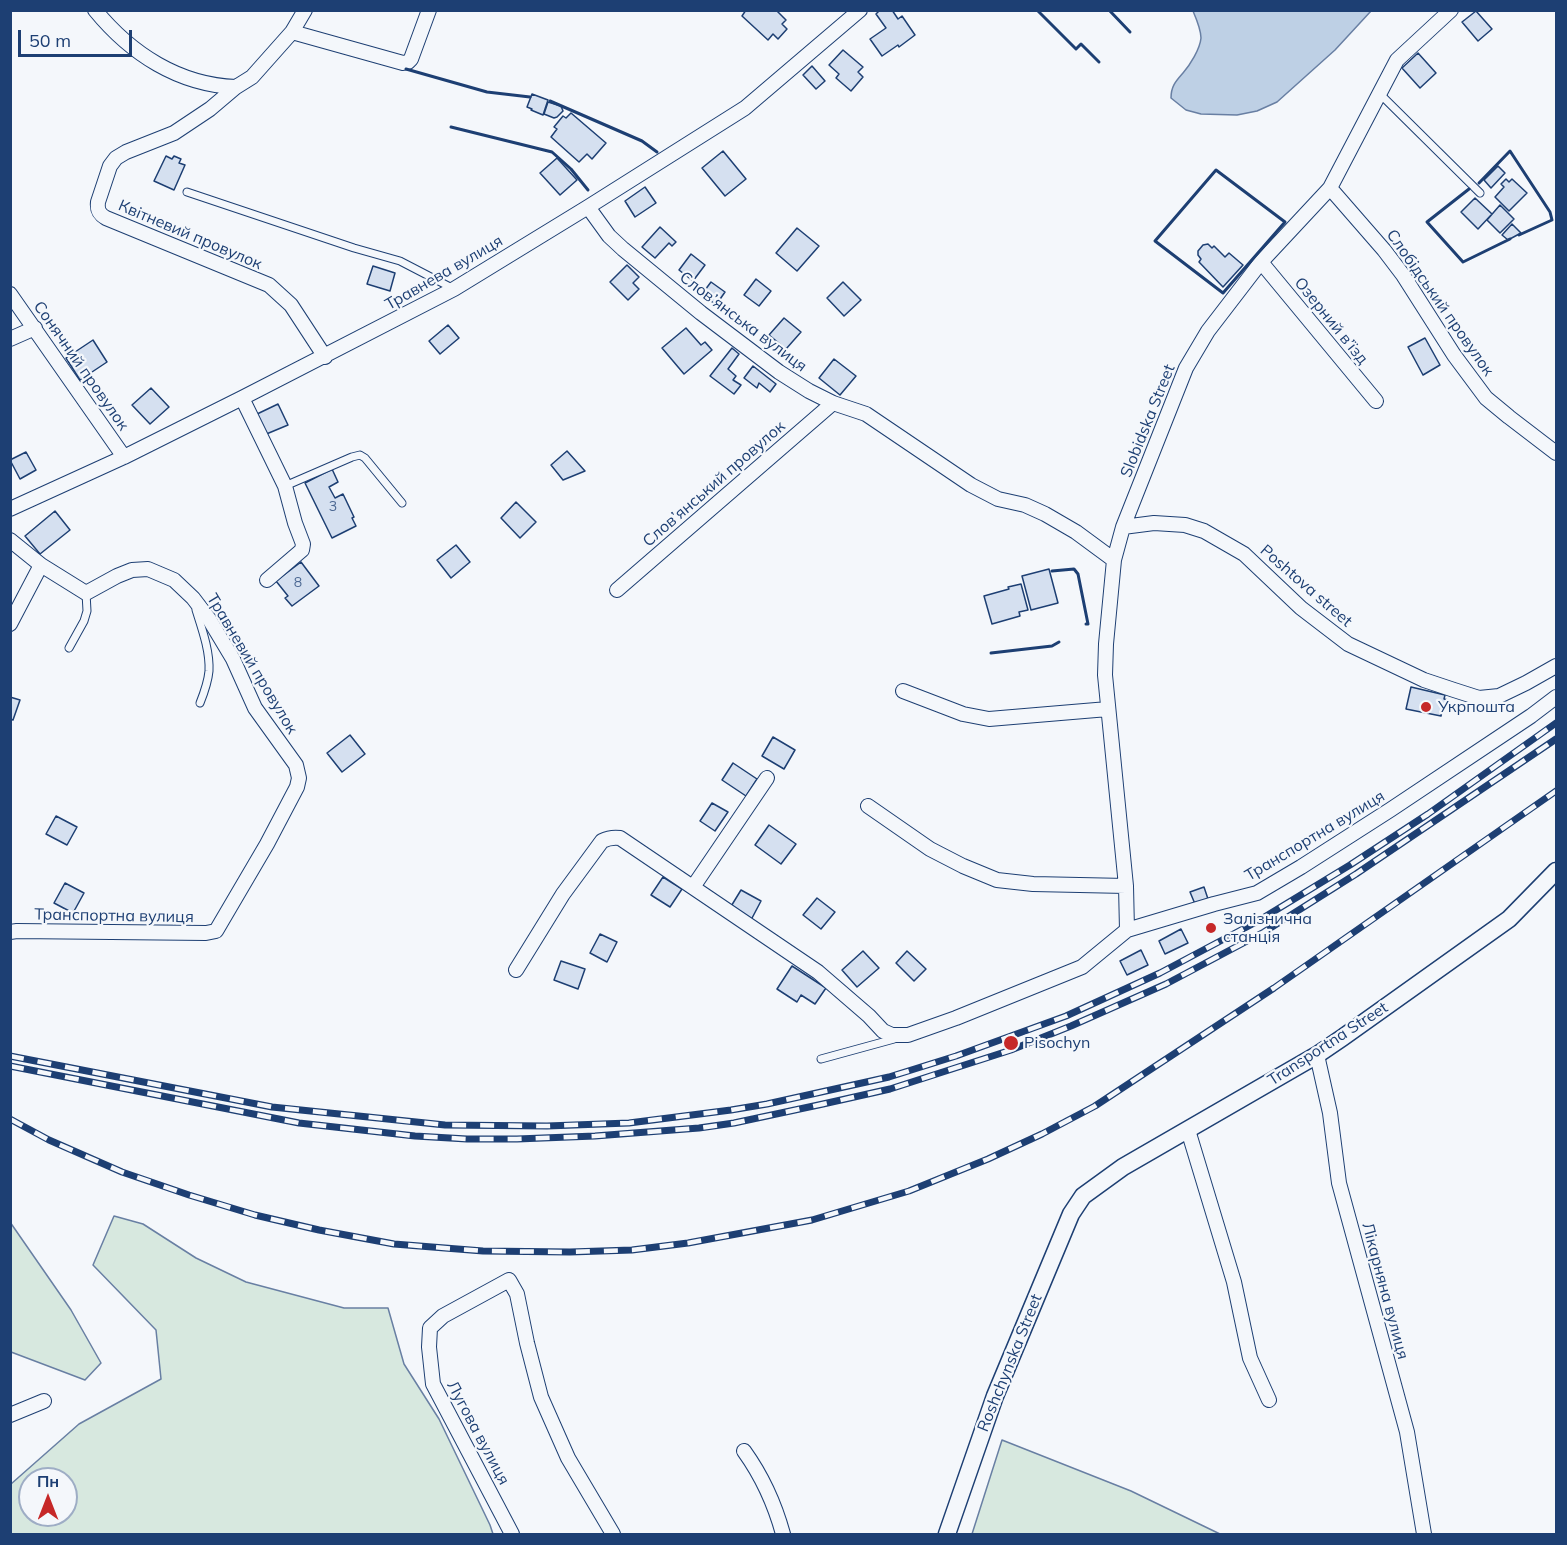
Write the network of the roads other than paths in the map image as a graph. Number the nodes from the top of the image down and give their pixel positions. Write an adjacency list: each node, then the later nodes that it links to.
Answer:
1 (95, 10): 7 (street)
2 (305, 10): 6 (street, Квітневий провулок)
3 (429, 10): 6 (street)
4 (860, 10): 12 (street, Травнева вулиця)
5 (1451, 10): 8 (street, Slobidska Street)
6 (292, 32): 7 (street, Квітневий провулок)
7 (236, 87): 18 (street, Квітневий провулок)
8 (1379, 93): 9 (street, Slobidska Street); 11 (lane)
9 (1330, 188): 13 (street, Slobidska Street); 22 (street, Слобідський провулок)
10 (187, 192): 14 (lane)
11 (1480, 193)
12 (588, 207): 14 (street, Травнева вулиця); 21 (street, Слов’янська вулиця)
13 (1261, 262): 20 (street, Озерний в’їзд); 27 (street, Slobidska Street)
14 (454, 289): 18 (street, Травнева вулиця)
15 (10, 294): 16 (street, Сонячний провулок)
16 (35, 328): 17 (street); 23 (street, Сонячний провулок)
17 (10, 339)
18 (325, 357): 19 (street, Травнева вулиця)
19 (242, 398): 23 (street, Травнева вулиця); 24 (street)
20 (1376, 401)
21 (833, 403): 29 (street, Слов’янська вулиця); 32 (street, Слов’янський провулок)
22 (1557, 453)
23 (124, 457): 26 (street, Травнева вулиця)
24 (285, 486): 25 (lane); 31 (street)
25 (402, 503)
26 (10, 509)
27 (1123, 527): 29 (street, Slobidska Street); 37 (street, Poshtova street)
28 (10, 540): 30 (street)
29 (1114, 560): 41 (street, Slobidska Street)
30 (42, 565): 33 (street); 35 (street)
31 (267, 580)
32 (617, 590)
33 (86, 593): 34 (street, Травневий провулок); 36 (lane)
34 (193, 598): 40 (lane); 48 (street, Травневий провулок)
35 (10, 624)
36 (69, 648)
37 (1557, 666)
38 (903, 691): 41 (street)
39 (1557, 697): 47 (street, Транспортна вулиця)
40 (201, 704)
41 (1108, 709): 45 (street, Slobidska Street)
42 (767, 778): 46 (street)
43 (868, 806): 45 (street)
44 (1557, 871): 52 (street, Transportna Street)
45 (1126, 886): 47 (street, Slobidska Street)
46 (693, 887): 50 (street); 51 (street)
47 (1127, 930): 51 (street, Транспортна вулиця)
48 (216, 931): 49 (street, Транспортна вулиця)
49 (10, 932)
50 (516, 970)
51 (908, 1035): 53 (lane)
52 (1317, 1055): 54 (street, Transportna Street); 64 (street, Лікарняна вулиця)
53 (821, 1059)
54 (1188, 1130): 55 (street, Transportna Street); 56 (street)
55 (1083, 1196): 63 (street, Roshchynska Street)
56 (1269, 1400)
57 (44, 1401): 58 (street)
58 (10, 1415)
59 (744, 1451): 62 (street)
60 (512, 1534): 61 (street, Лугова вулиця)
61 (613, 1534)
62 (783, 1534)
63 (947, 1534)
64 (1424, 1534)

